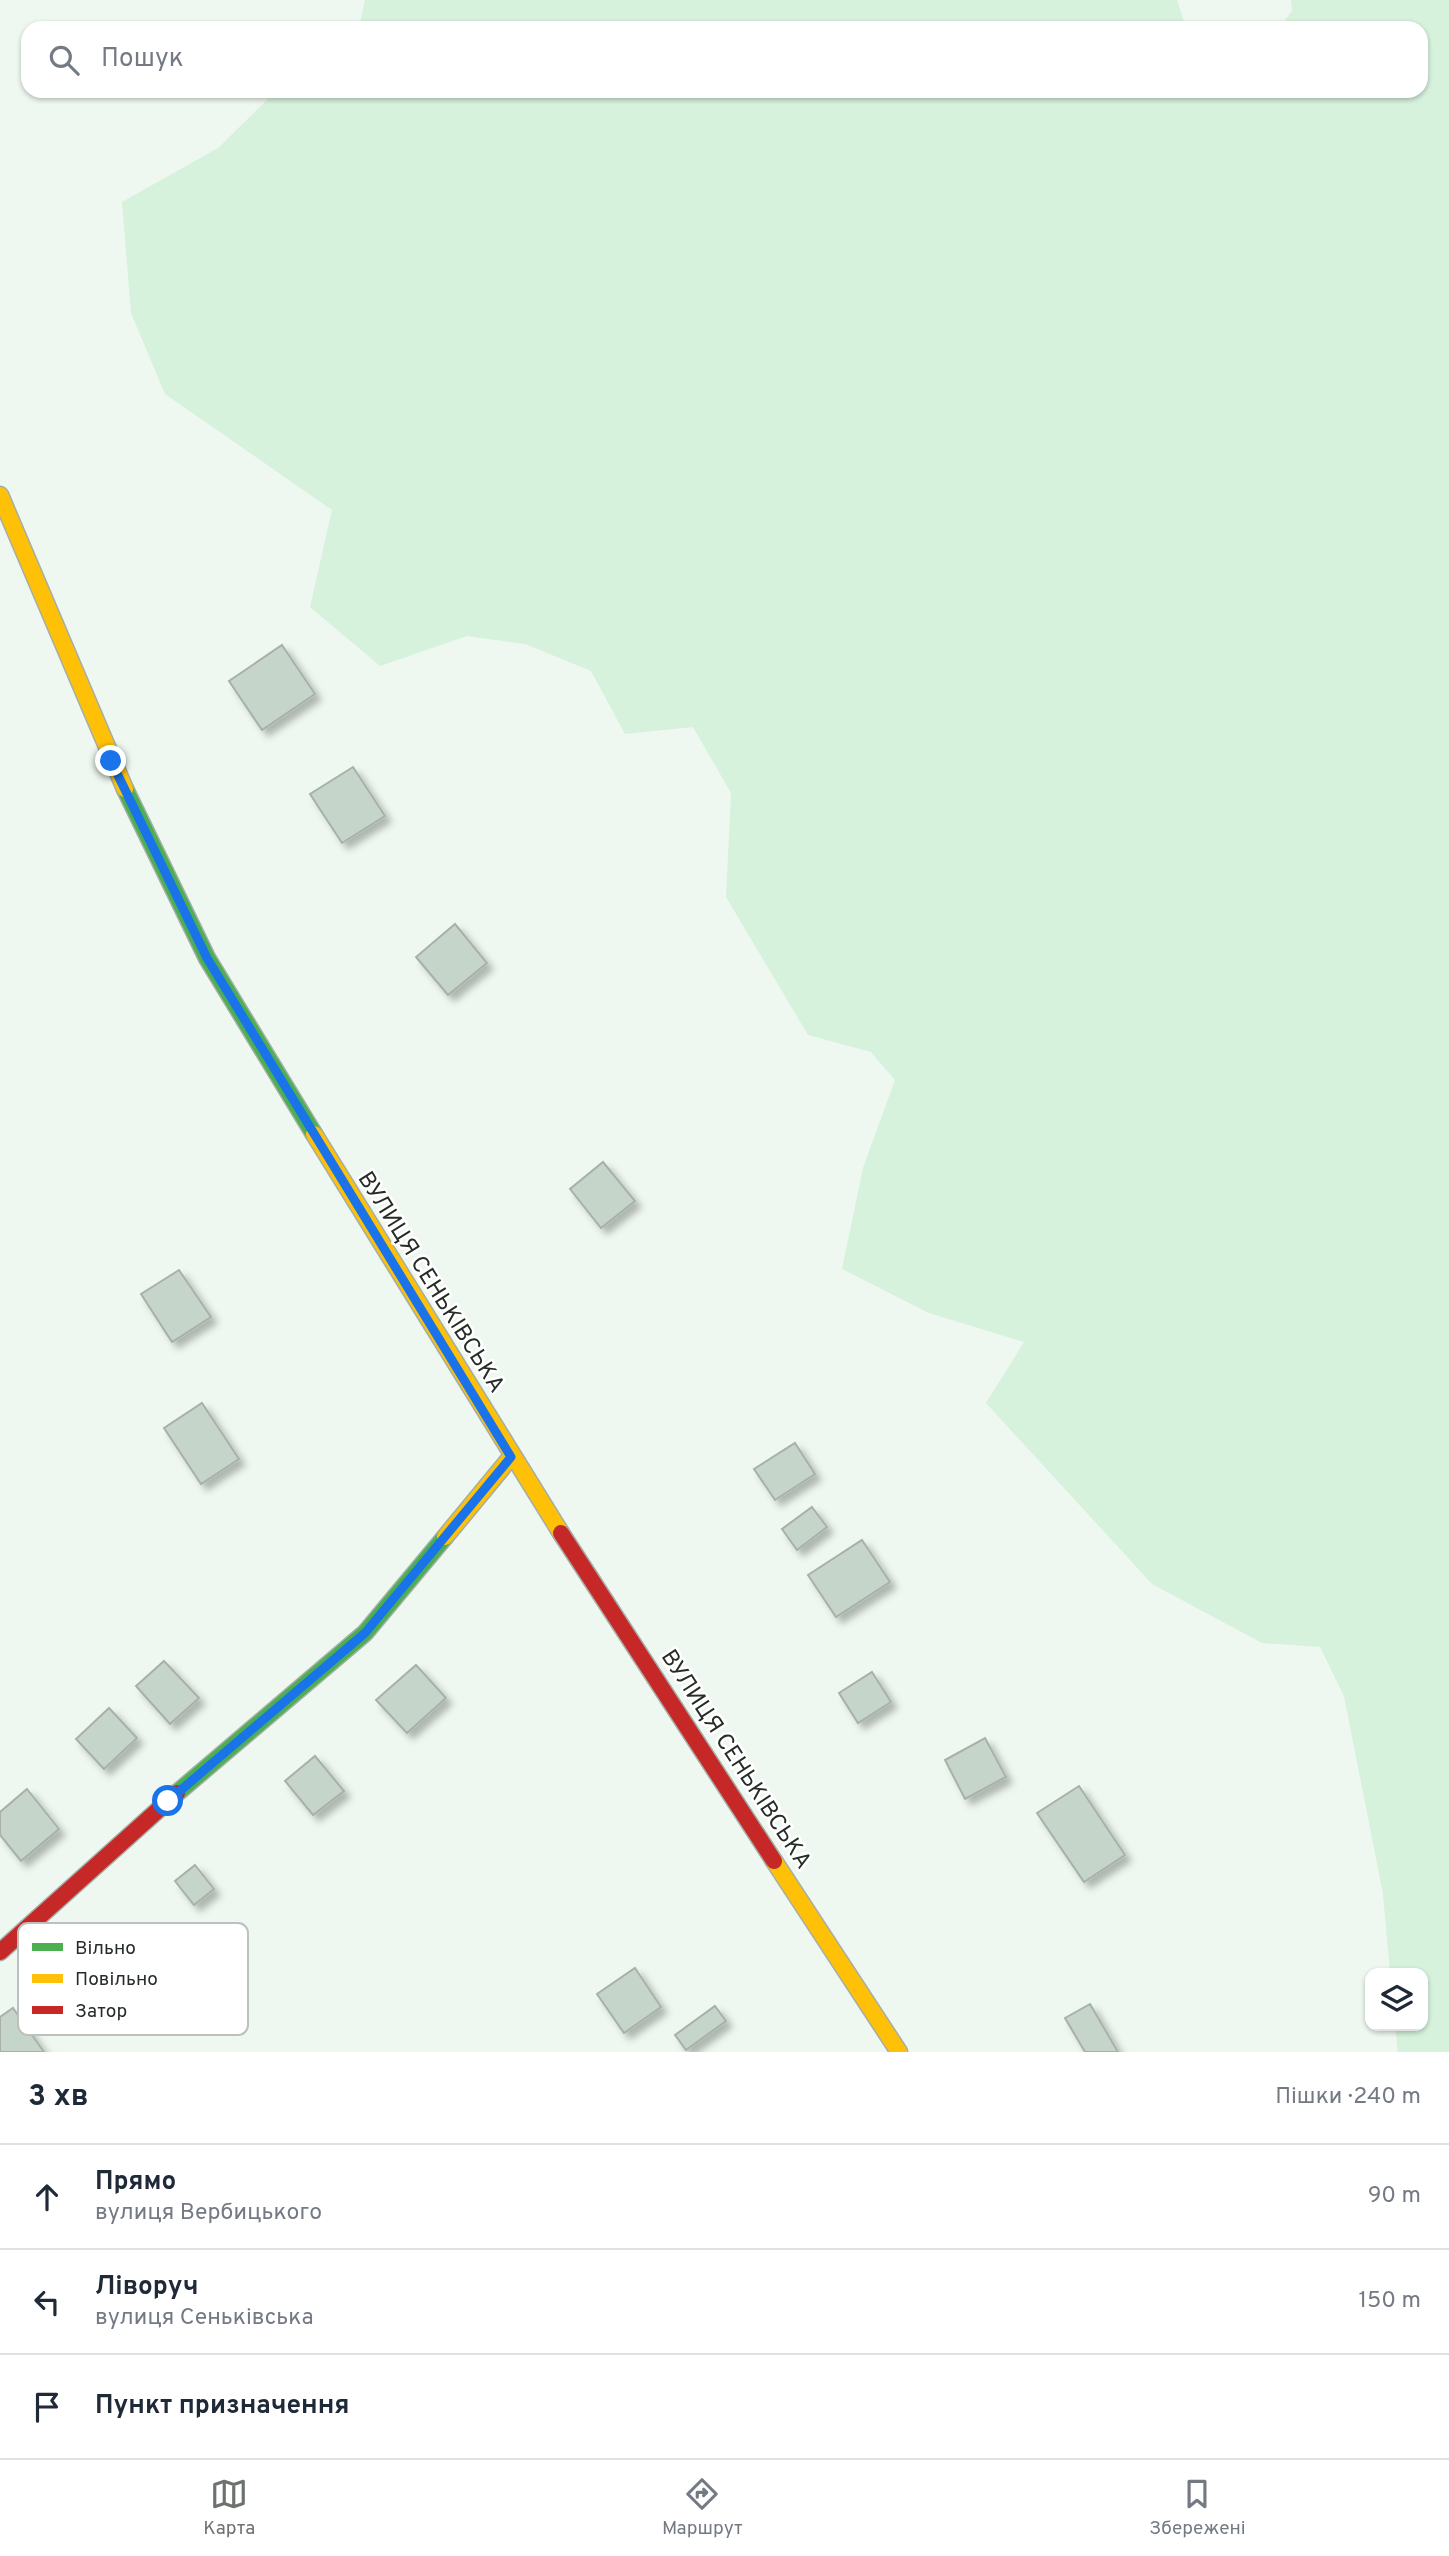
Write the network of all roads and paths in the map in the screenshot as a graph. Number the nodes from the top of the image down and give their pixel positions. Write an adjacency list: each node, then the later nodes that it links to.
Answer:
1 (0, 495): 2 (main road, ВУЛИЦЯ СЕНЬКIВСЬКА)
2 (511, 1457): 3 (main road); 6 (main road, ВУЛИЦЯ СЕНЬКIВСЬКА)
3 (32, 1923)
4 (18, 1936): 5 (main road)
5 (0, 1952)
6 (899, 2052)

